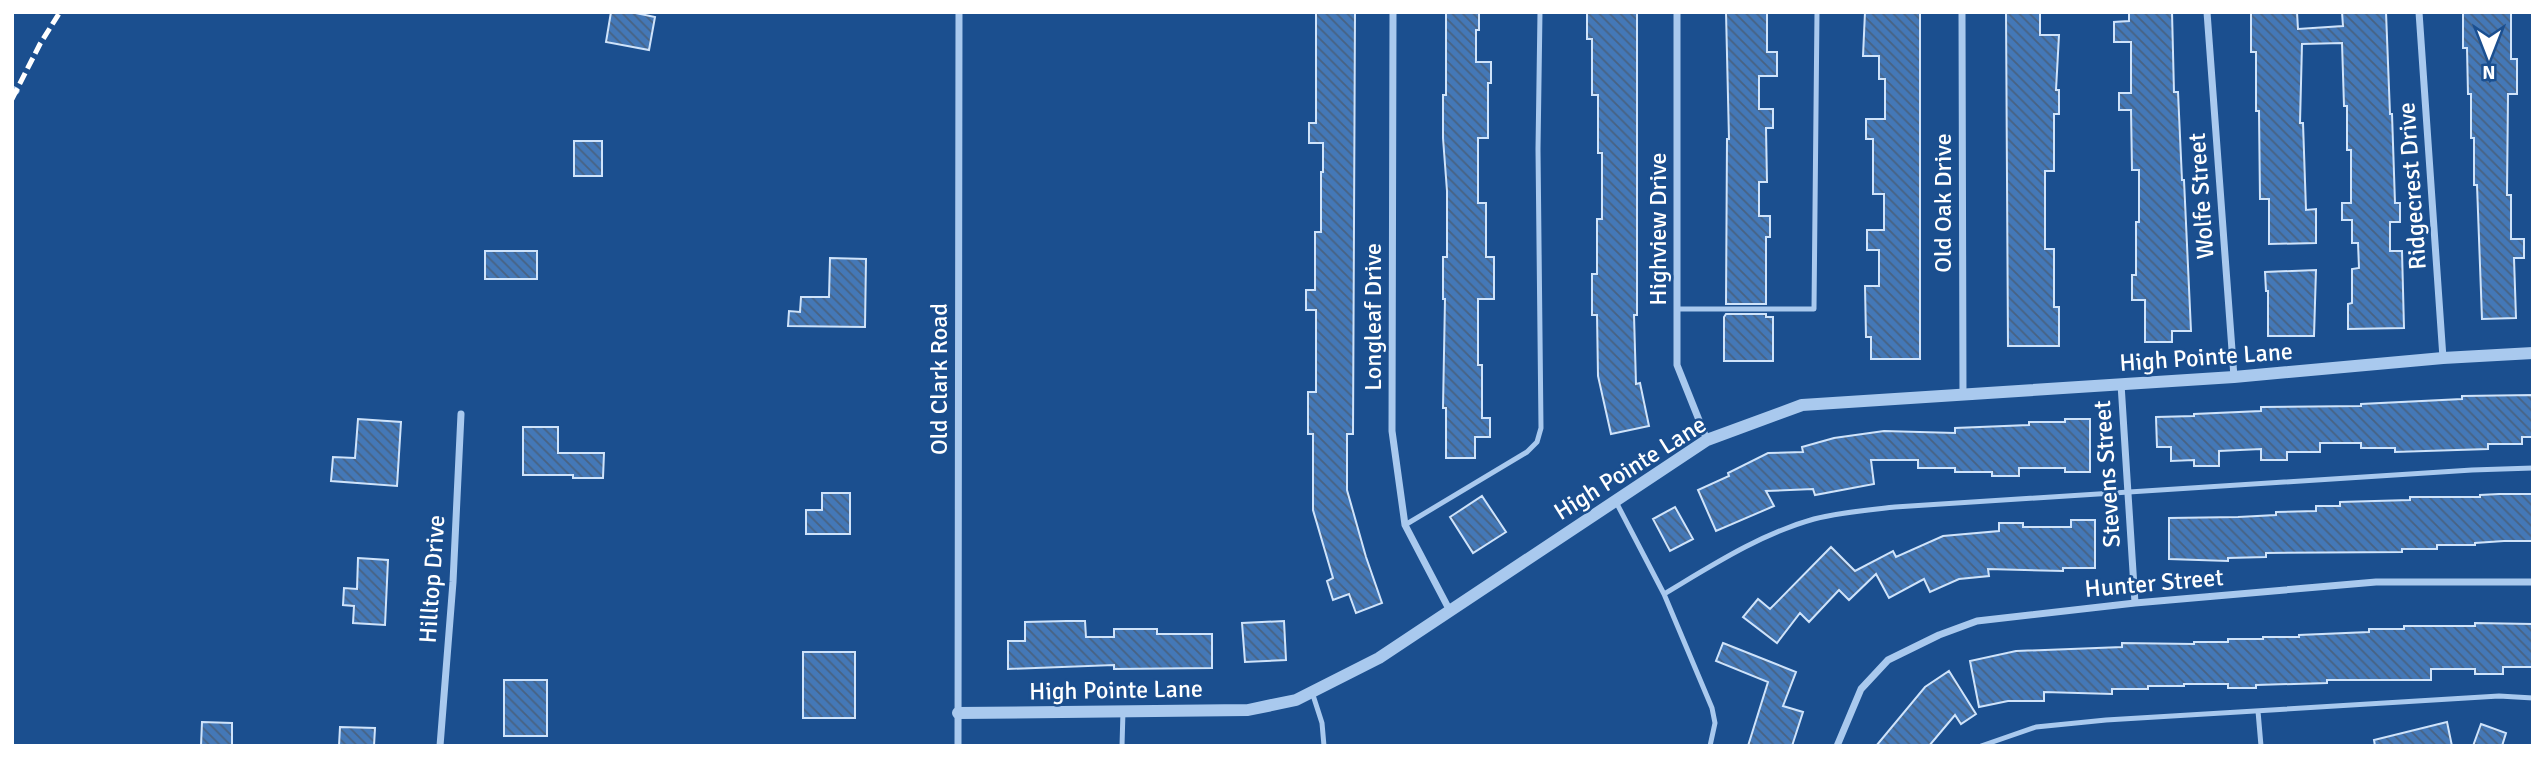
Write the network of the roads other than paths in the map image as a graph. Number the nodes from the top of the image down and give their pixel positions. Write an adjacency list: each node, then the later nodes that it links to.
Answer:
1 (959, 12): 29 (street, Old Clark Road)
2 (1393, 12): 20 (street, Longleaf Drive)
3 (1540, 12): 20 (lane)
4 (1677, 12): 9 (street, Highview Drive)
5 (1817, 12): 9 (lane)
6 (1962, 12): 14 (street, Old Oak Drive)
7 (2207, 12): 12 (street, Wolfe Street)
8 (2419, 12): 11 (street, Ridgecrest Drive)
9 (1677, 309): 16 (street, Highview Drive)
10 (2533, 353): 11 (street, High Pointe Lane)
11 (2443, 358): 12 (street, High Pointe Lane)
12 (2234, 377): 13 (street, High Pointe Lane)
13 (2121, 384): 14 (street, High Pointe Lane); 18 (street, Stevens Street)
14 (1962, 395): 16 (street, High Pointe Lane)
15 (461, 414): 30 (street, Hilltop Drive)
16 (1707, 440): 19 (street, High Pointe Lane)
17 (2533, 468): 18 (lane)
18 (2128, 494): 22 (lane); 23 (street, Stevens Street)
19 (1615, 500): 22 (lane); 24 (street, High Pointe Lane)
20 (1405, 525): 24 (street, Longleaf Drive)
21 (2533, 582): 23 (street, Hunter Street)
22 (1664, 594): 34 (lane)
23 (2135, 603): 35 (street, Hunter Street)
24 (1450, 611): 25 (street, High Pointe Lane)
25 (1312, 692): 27 (street, High Pointe Lane); 33 (lane)
26 (2533, 698): 28 (lane)
27 (1123, 711): 29 (street, High Pointe Lane); 32 (lane)
28 (2258, 711): 36 (lane); 37 (lane)
29 (958, 713): 31 (street, Old Clark Road)
30 (440, 746)
31 (958, 746)
32 (1122, 746)
33 (1324, 746)
34 (1710, 746)
35 (1837, 746)
36 (1981, 746)
37 (2260, 746)

